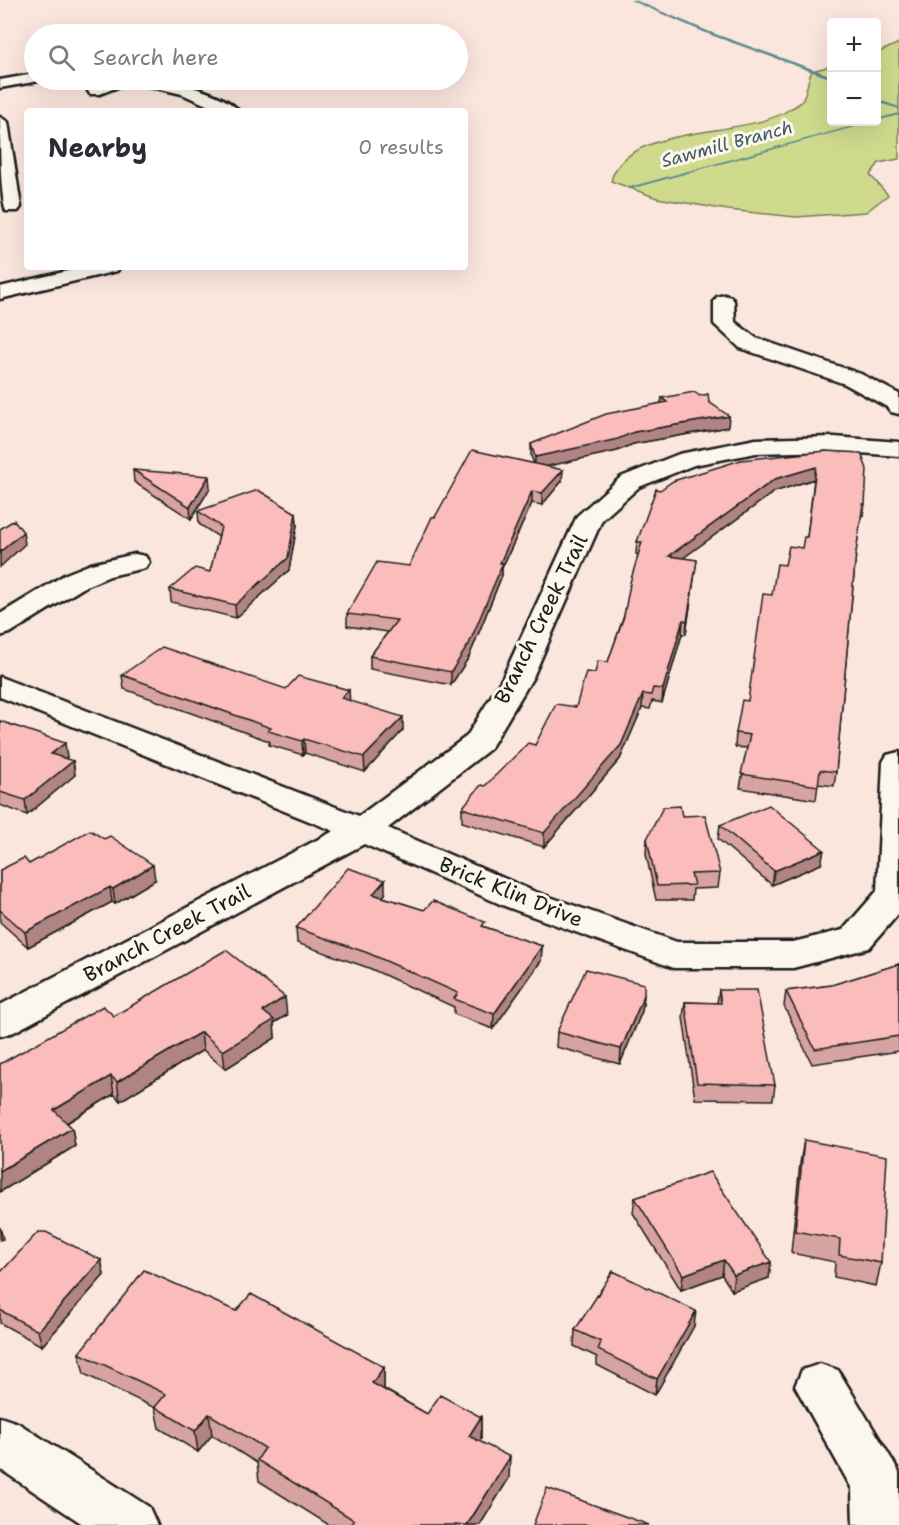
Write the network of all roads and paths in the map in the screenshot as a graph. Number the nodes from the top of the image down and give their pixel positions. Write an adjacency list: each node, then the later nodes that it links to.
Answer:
1 (24, 80): 2 (street)
2 (0, 84)
3 (185, 90): 4 (street)
4 (226, 108)
5 (0, 122): 7 (street)
6 (24, 163): 7 (street)
7 (3, 165): 8 (street)
8 (12, 207)
9 (97, 270): 10 (street)
10 (0, 293)
11 (724, 301): 12 (street)
12 (899, 407)
13 (899, 448): 18 (street, Branch Creek Trail)
14 (135, 562): 15 (street)
15 (0, 627)
16 (0, 686): 18 (street, Brick Klin Drive)
17 (899, 762): 18 (street, Brick Klin Drive)
18 (363, 830): 19 (street, Branch Creek Trail)
19 (0, 1022)
20 (820, 1386): 23 (street)
21 (0, 1440): 22 (street)
22 (130, 1525)
23 (880, 1525)

